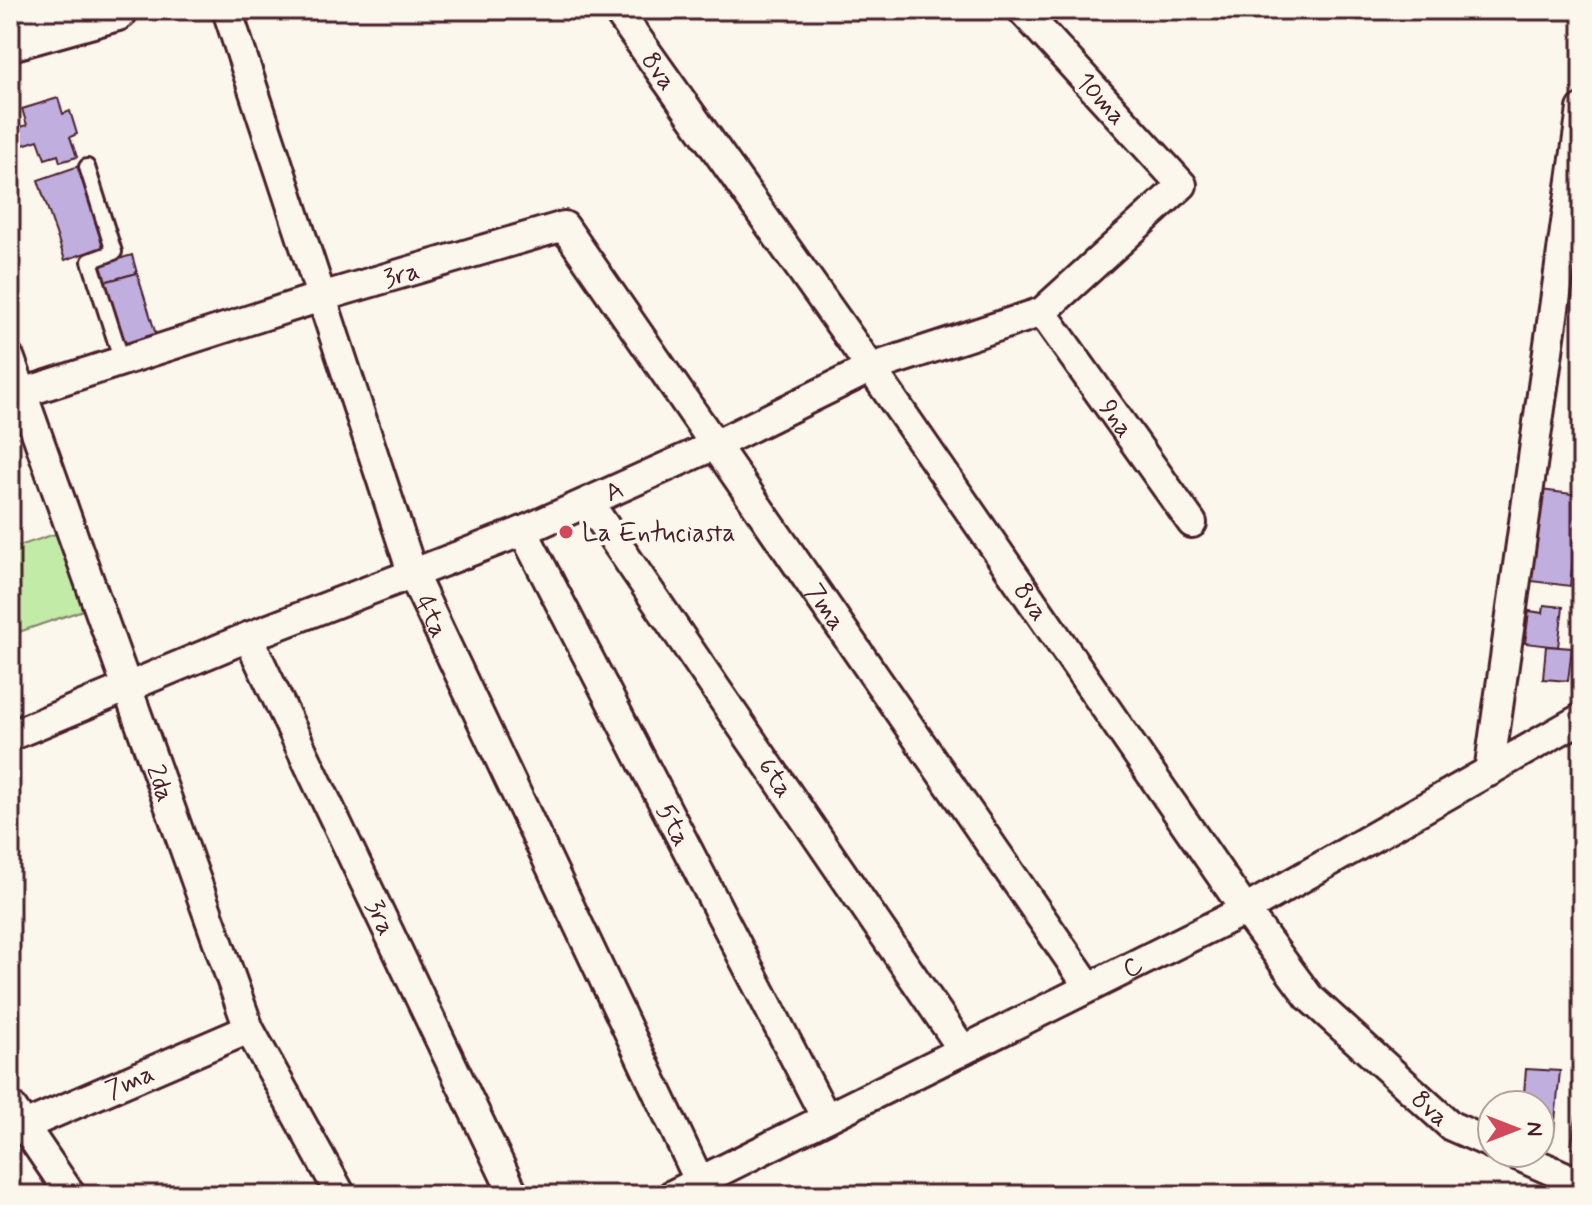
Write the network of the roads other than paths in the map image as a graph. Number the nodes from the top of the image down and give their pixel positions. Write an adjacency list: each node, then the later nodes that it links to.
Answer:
1 (117, 10): 5 (main road)
2 (227, 10): 10 (street, 4ta)
3 (617, 10): 14 (street, 8va)
4 (1022, 10): 8 (street, 10ma)
5 (10, 40)
6 (1582, 109): 25 (street)
7 (87, 167): 13 (lane)
8 (1182, 185): 11 (street, A)
9 (564, 226): 10 (street, 3ra); 16 (street, 7ma)
10 (321, 297): 13 (street, 3ra); 20 (street, 4ta)
11 (1042, 312): 14 (street, A); 18 (street, 9na)
12 (10, 359): 15 (street, 2da)
13 (122, 361): 15 (street, 3ra)
14 (871, 368): 16 (street, A); 26 (street, 8va)
15 (16, 395): 22 (street, 2da)
16 (715, 445): 17 (street, A); 27 (street, 7ma)
17 (589, 503): 19 (street, A); 29 (street, 6ta)
18 (1192, 523)
19 (523, 531): 20 (street, A); 30 (street, 5ta)
20 (413, 575): 21 (street, A); 35 (street, 4ta)
21 (248, 637): 22 (street, A); 38 (street, 3ra)
22 (127, 687): 24 (street, A); 28 (street, 2da)
23 (1582, 718): 25 (street, C)
24 (10, 736)
25 (1489, 772): 26 (street, C)
26 (1245, 910): 27 (street, C); 32 (street, 8va)
27 (1089, 987): 29 (street, C)
28 (249, 1029): 31 (street, 7ma); 37 (street, 2da)
29 (963, 1050): 30 (street, C)
30 (826, 1118): 35 (street, C)
31 (15, 1121): 36 (street)
32 (1476, 1137)
33 (1548, 1169): 34 (street)
34 (1582, 1184)
35 (702, 1188): 39 (street, C)
36 (71, 1195)
37 (341, 1195)
38 (514, 1195)
39 (672, 1195)

